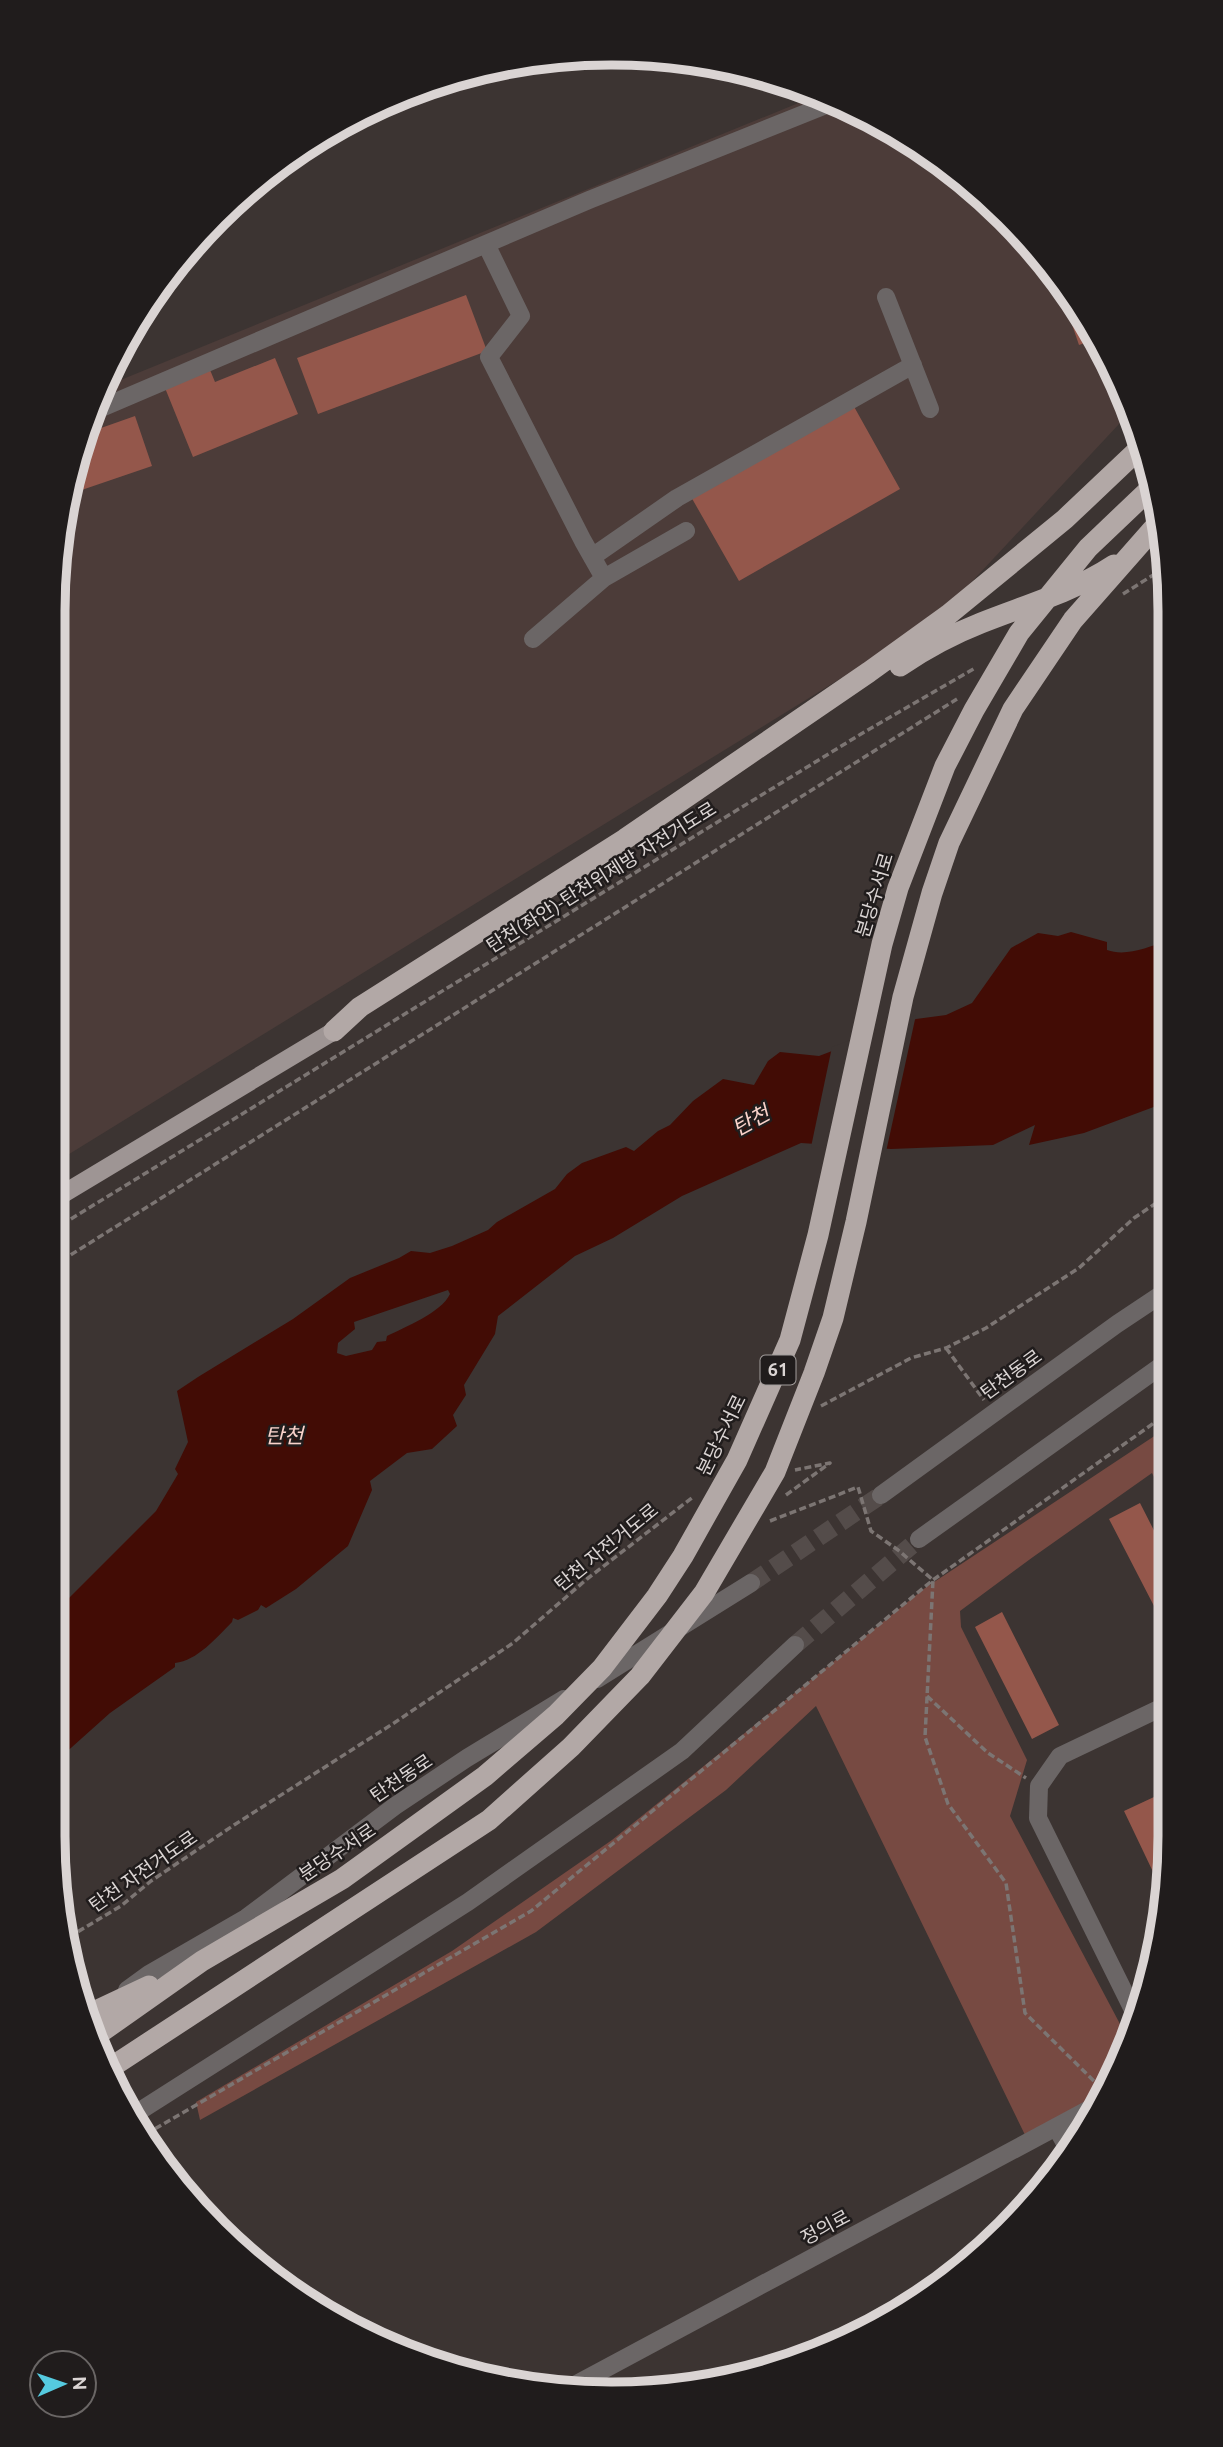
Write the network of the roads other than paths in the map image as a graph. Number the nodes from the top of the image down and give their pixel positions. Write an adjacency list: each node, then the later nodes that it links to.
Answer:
1 (823, 107): 2 (street)
2 (486, 244): 5 (street); 12 (street)
3 (886, 297): 4 (street)
4 (913, 365): 6 (street); 12 (street)
5 (104, 407)
6 (930, 409)
7 (1135, 453): 15 (highway)
8 (1145, 493): 24 (highway, 분당수서로 / 61)
9 (686, 530): 13 (street)
10 (1152, 530): 31 (highway, 61)
11 (1154, 538): 15 (highway)
12 (592, 557): 13 (street)
13 (604, 578): 14 (street)
14 (533, 639)
15 (334, 1031): 16 (main road)
16 (65, 1193)
17 (1158, 1297): 19 (street, 탄천동로)
18 (1158, 1368): 20 (street)
19 (881, 1495)
20 (919, 1539)
21 (751, 1583): 25 (street, 탄천동로)
22 (796, 1645): 32 (street)
23 (1158, 1709): 26 (street)
24 (202, 1961): 28 (highway); 30 (highway, 분당수서로 / 61)
25 (149, 1974): 27 (street, 탄천동로); 29 (street)
26 (1131, 2005)
27 (94, 2012)
28 (95, 2014)
29 (98, 2024)
30 (101, 2032)
31 (115, 2065)
32 (139, 2111)
33 (1083, 2113): 34 (street, 정의로)
34 (1056, 2127): 35 (street); 36 (street, 정의로)
35 (1064, 2142)
36 (582, 2381)

